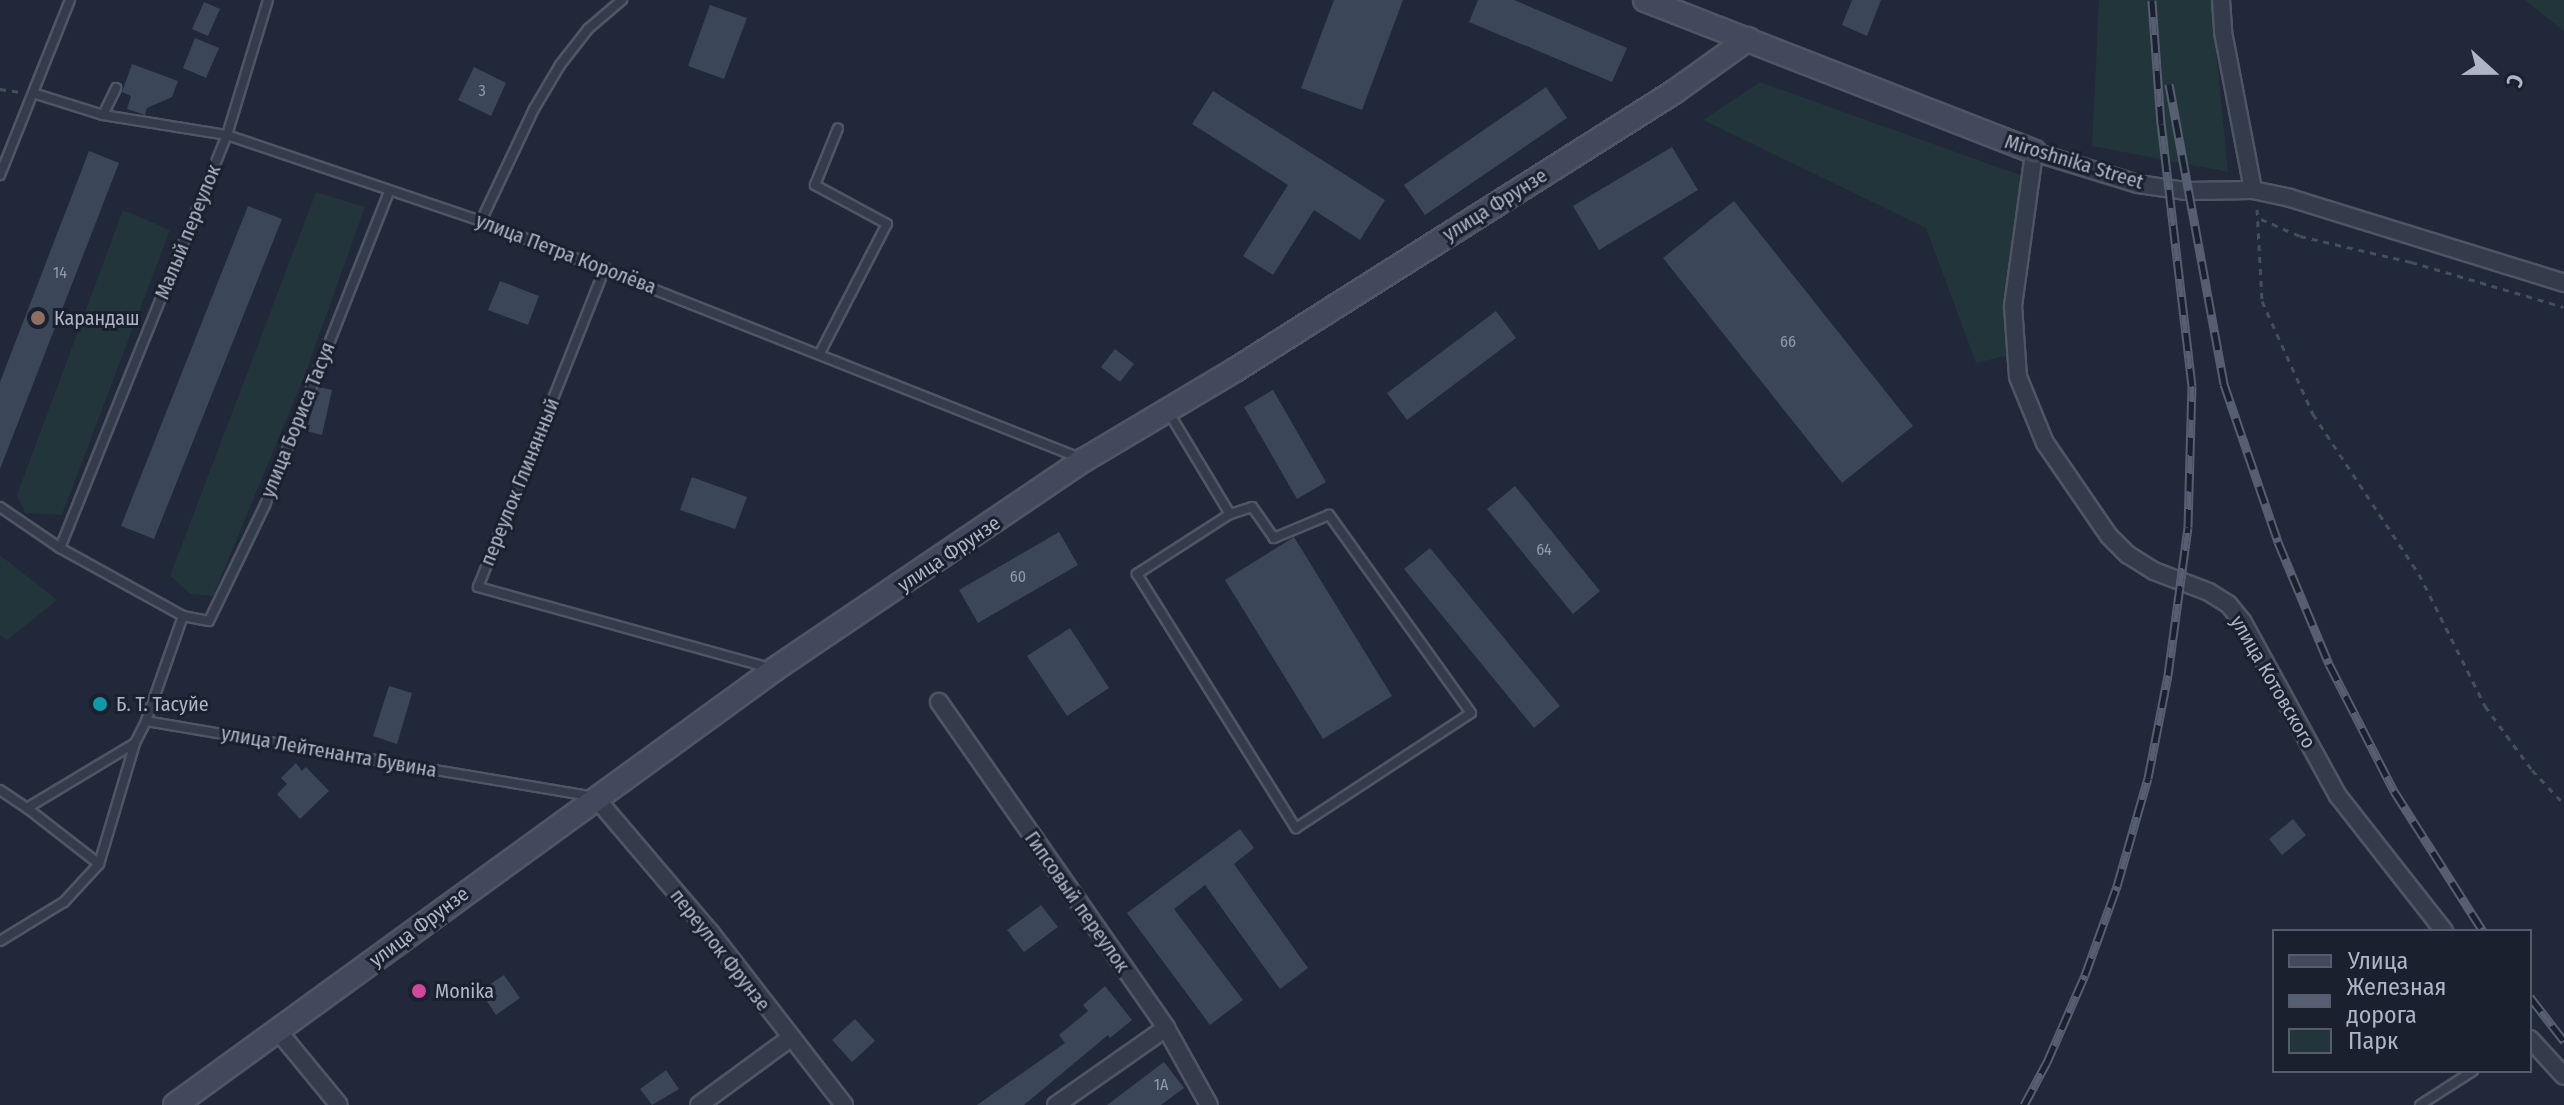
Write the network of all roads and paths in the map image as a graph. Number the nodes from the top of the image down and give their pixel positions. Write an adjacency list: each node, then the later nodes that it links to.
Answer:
1 (70, 0): 9 (lane)
2 (268, 0): 12 (lane, Малый переулок)
3 (622, 0): 18 (lane)
4 (1645, 0): 6 (main road, Miroshnika Street)
5 (2221, 0): 15 (street)
6 (1748, 39): 13 (main road, Miroshnika Street); 23 (main road, улица Фрунзе)
7 (116, 88): 10 (lane)
8 (0, 89): 9 (path)
9 (33, 93): 10 (lane, улица Петра Королёва); 14 (lane)
10 (103, 115): 12 (lane, улица Петра Королёва)
11 (838, 128): 22 (lane)
12 (227, 135): 16 (lane, улица Петра Королёва); 27 (lane, Малый переулок)
13 (2034, 152): 15 (street, Miroshnika Street); 38 (street, улица Котовского)
14 (0, 175)
15 (2253, 190): 17 (path); 20 (street, Miroshnika Street)
16 (389, 192): 18 (lane, улица Петра Королёва); 28 (lane, улица Бориса Тасуя)
17 (2259, 218): 21 (path); 35 (path)
18 (481, 221): 19 (lane, улица Петра Королёва)
19 (605, 268): 22 (lane, улица Петра Королёва); 29 (lane, переулок Глинянный)
20 (2564, 283)
21 (2564, 307)
22 (820, 353): 24 (lane, улица Петра Королёва)
23 (1168, 412): 24 (main road, улица Фрунзе); 26 (lane)
24 (1084, 460): 29 (main road, улица Фрунзе)
25 (0, 507): 27 (lane)
26 (1230, 514): 26 (lane)
27 (60, 548): 28 (lane)
28 (183, 616): 31 (lane)
29 (775, 669): 34 (main road, улица Фрунзе)
30 (939, 702): 40 (street, Гипсовый переулок)
31 (146, 721): 32 (lane); 34 (lane, улица Лейтенанта Бувина)
32 (135, 743): 36 (lane); 37 (lane)
33 (0, 790): 36 (lane)
34 (595, 797): 41 (main road, улица Фрунзе); 42 (street, переулок Фрунзе)
35 (2564, 804)
36 (27, 808): 37 (lane)
37 (99, 864): 39 (lane)
38 (2442, 929)
39 (0, 941)
40 (1166, 1028): 50 (street); 51 (street, Гипсовый переулок)
41 (279, 1032): 46 (main road, улица Фрунзе); 47 (street)
42 (789, 1039): 48 (street); 49 (street, переулок Фрунзе)
43 (2532, 1041): 45 (street)
44 (2470, 1073): 52 (lane)
45 (2564, 1076)
46 (175, 1105)
47 (339, 1105)
48 (699, 1105)
49 (844, 1105)
50 (1056, 1105)
51 (1209, 1105)
52 (2420, 1105)

